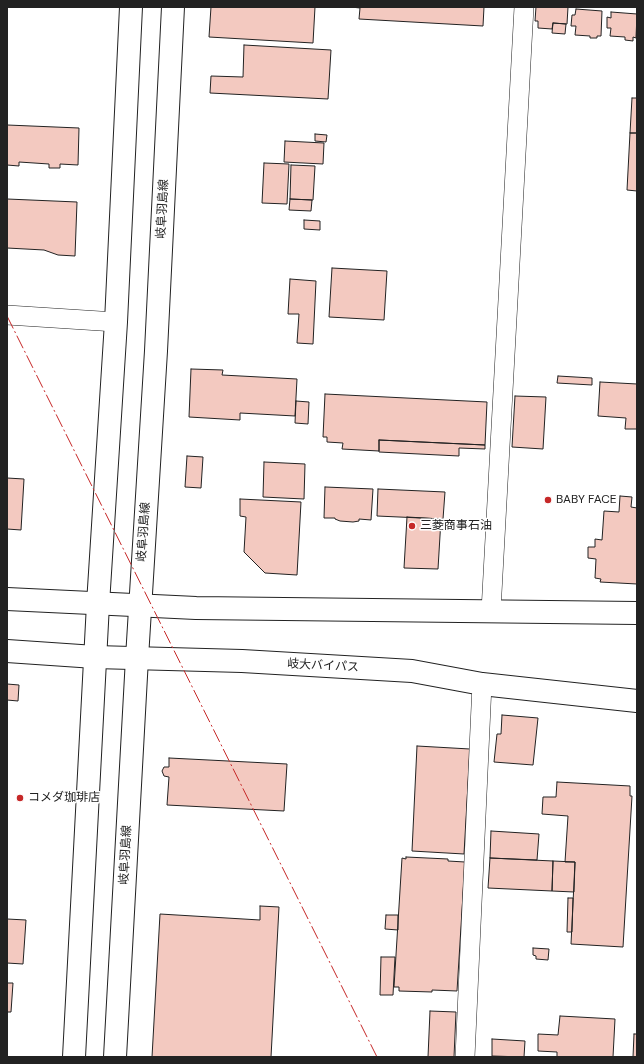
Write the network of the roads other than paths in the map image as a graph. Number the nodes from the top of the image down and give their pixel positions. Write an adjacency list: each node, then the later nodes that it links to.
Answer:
1 (131, 7): 5 (main road)
2 (172, 7): 8 (main road, 岐阜羽島線)
3 (524, 7): 9 (street)
4 (7, 315): 5 (street)
5 (116, 322): 7 (main road)
6 (7, 599): 7 (main road)
7 (98, 604): 8 (main road); 12 (main road)
8 (140, 605): 9 (main road); 13 (main road, 岐阜羽島線)
9 (491, 611): 10 (main road)
10 (637, 613)
11 (7, 651): 12 (main road, 岐大バイパス)
12 (95, 657): 13 (main road, 岐大バイパス); 16 (main road)
13 (136, 658): 14 (main road, 岐大バイパス); 17 (main road, 岐阜羽島線)
14 (482, 684): 15 (main road, 岐大バイパス); 18 (street)
15 (637, 701)
16 (74, 1057)
17 (115, 1057)
18 (465, 1057)

